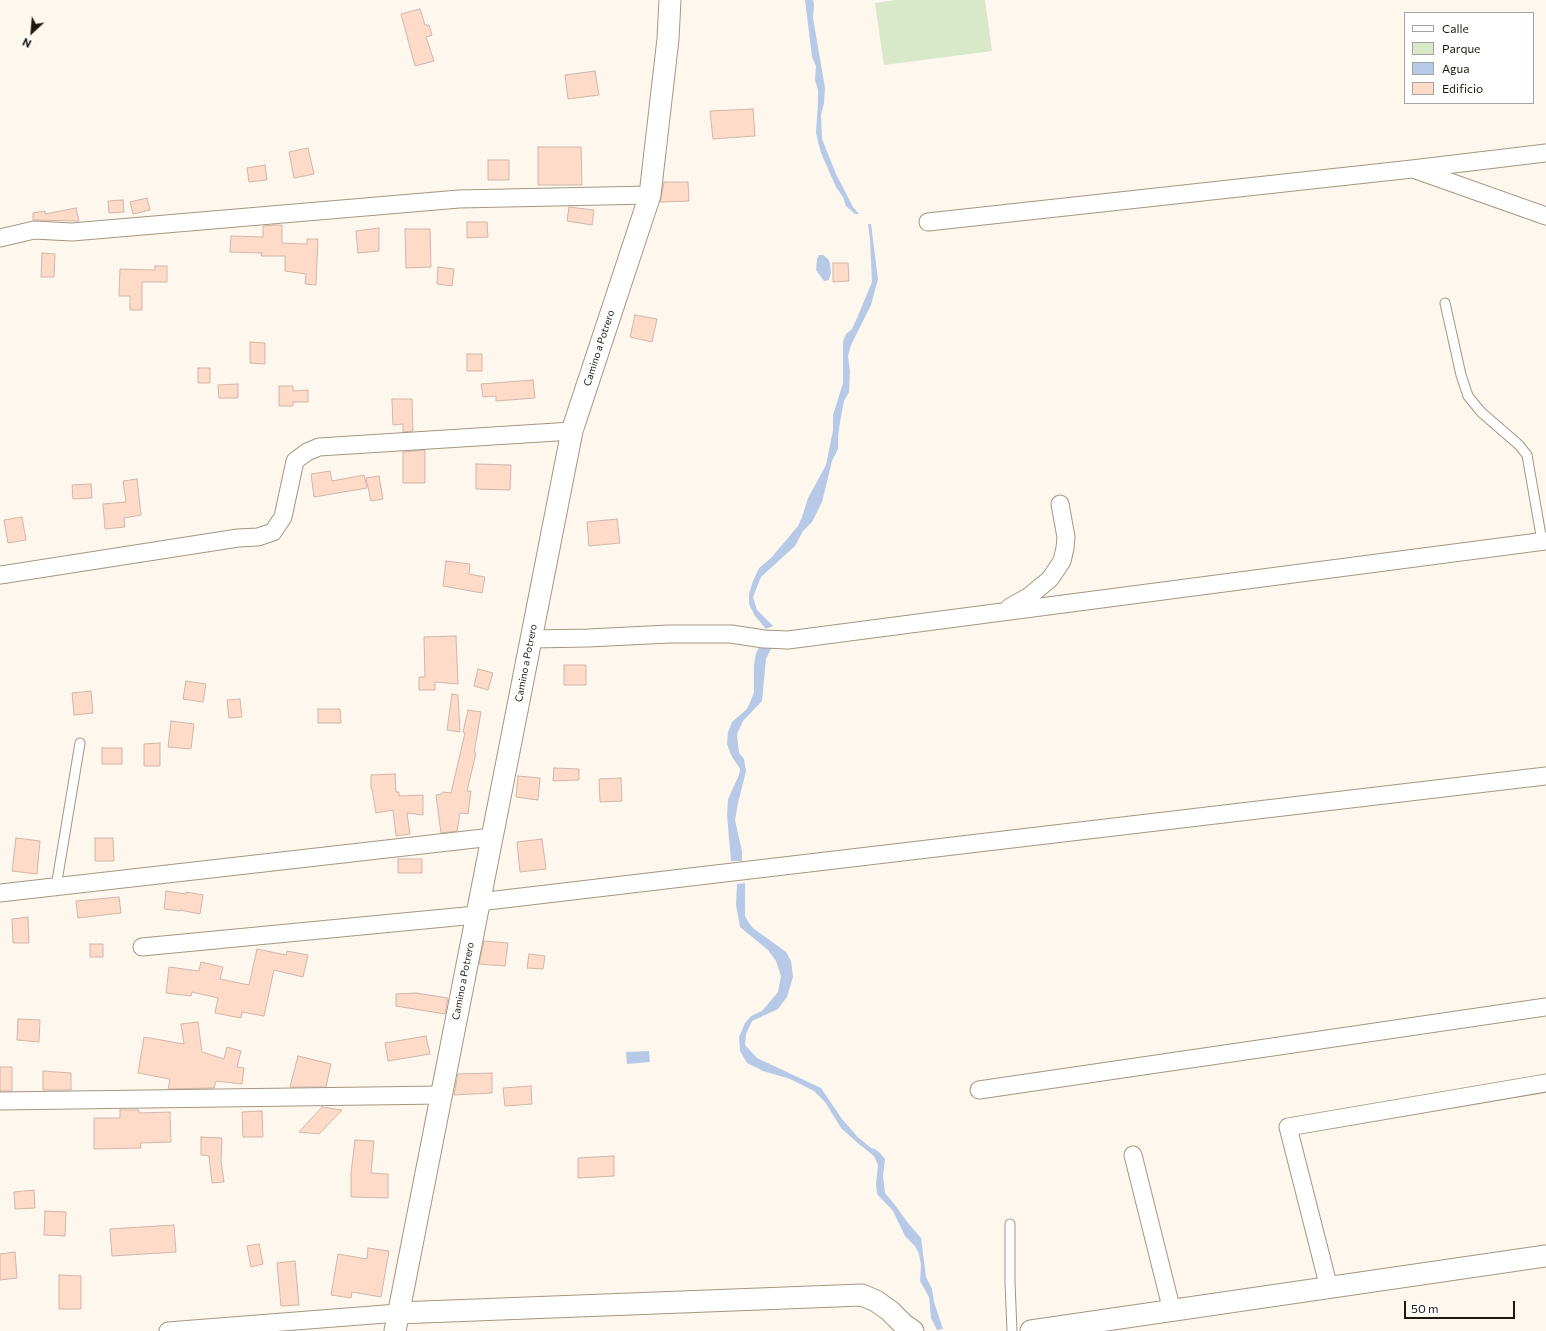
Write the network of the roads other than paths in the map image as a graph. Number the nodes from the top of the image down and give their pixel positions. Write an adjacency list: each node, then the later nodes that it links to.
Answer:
1 (670, 0): 4 (street, Camino a Potrero)
2 (1546, 152): 3 (street)
3 (1412, 169): 5 (street); 6 (street)
4 (650, 195): 7 (street); 9 (street, Camino a Potrero)
5 (1546, 216)
6 (928, 222)
7 (0, 238)
8 (1446, 303): 11 (lane)
9 (572, 431): 12 (street); 14 (street, Camino a Potrero)
10 (1060, 504): 13 (street)
11 (1544, 541): 13 (street)
12 (0, 575)
13 (1003, 611): 14 (street)
14 (531, 639): 17 (street, Camino a Potrero)
15 (80, 743): 18 (lane)
16 (1546, 776): 20 (street)
17 (492, 837): 18 (street); 20 (street, Camino a Potrero)
18 (56, 887): 19 (street)
19 (0, 893)
20 (477, 908): 21 (street); 25 (street, Camino a Potrero)
21 (142, 947)
22 (1546, 1007): 24 (street)
23 (1546, 1083): 30 (street)
24 (979, 1090)
25 (441, 1094): 26 (street); 32 (street, Camino a Potrero)
26 (0, 1101)
27 (1133, 1155): 31 (street)
28 (1010, 1224): 35 (lane)
29 (1546, 1256): 30 (street)
30 (1329, 1288): 31 (street)
31 (1172, 1311): 36 (street)
32 (396, 1322): 33 (street); 34 (street)
33 (168, 1331)
34 (913, 1331)
35 (1012, 1331)
36 (1031, 1331)

